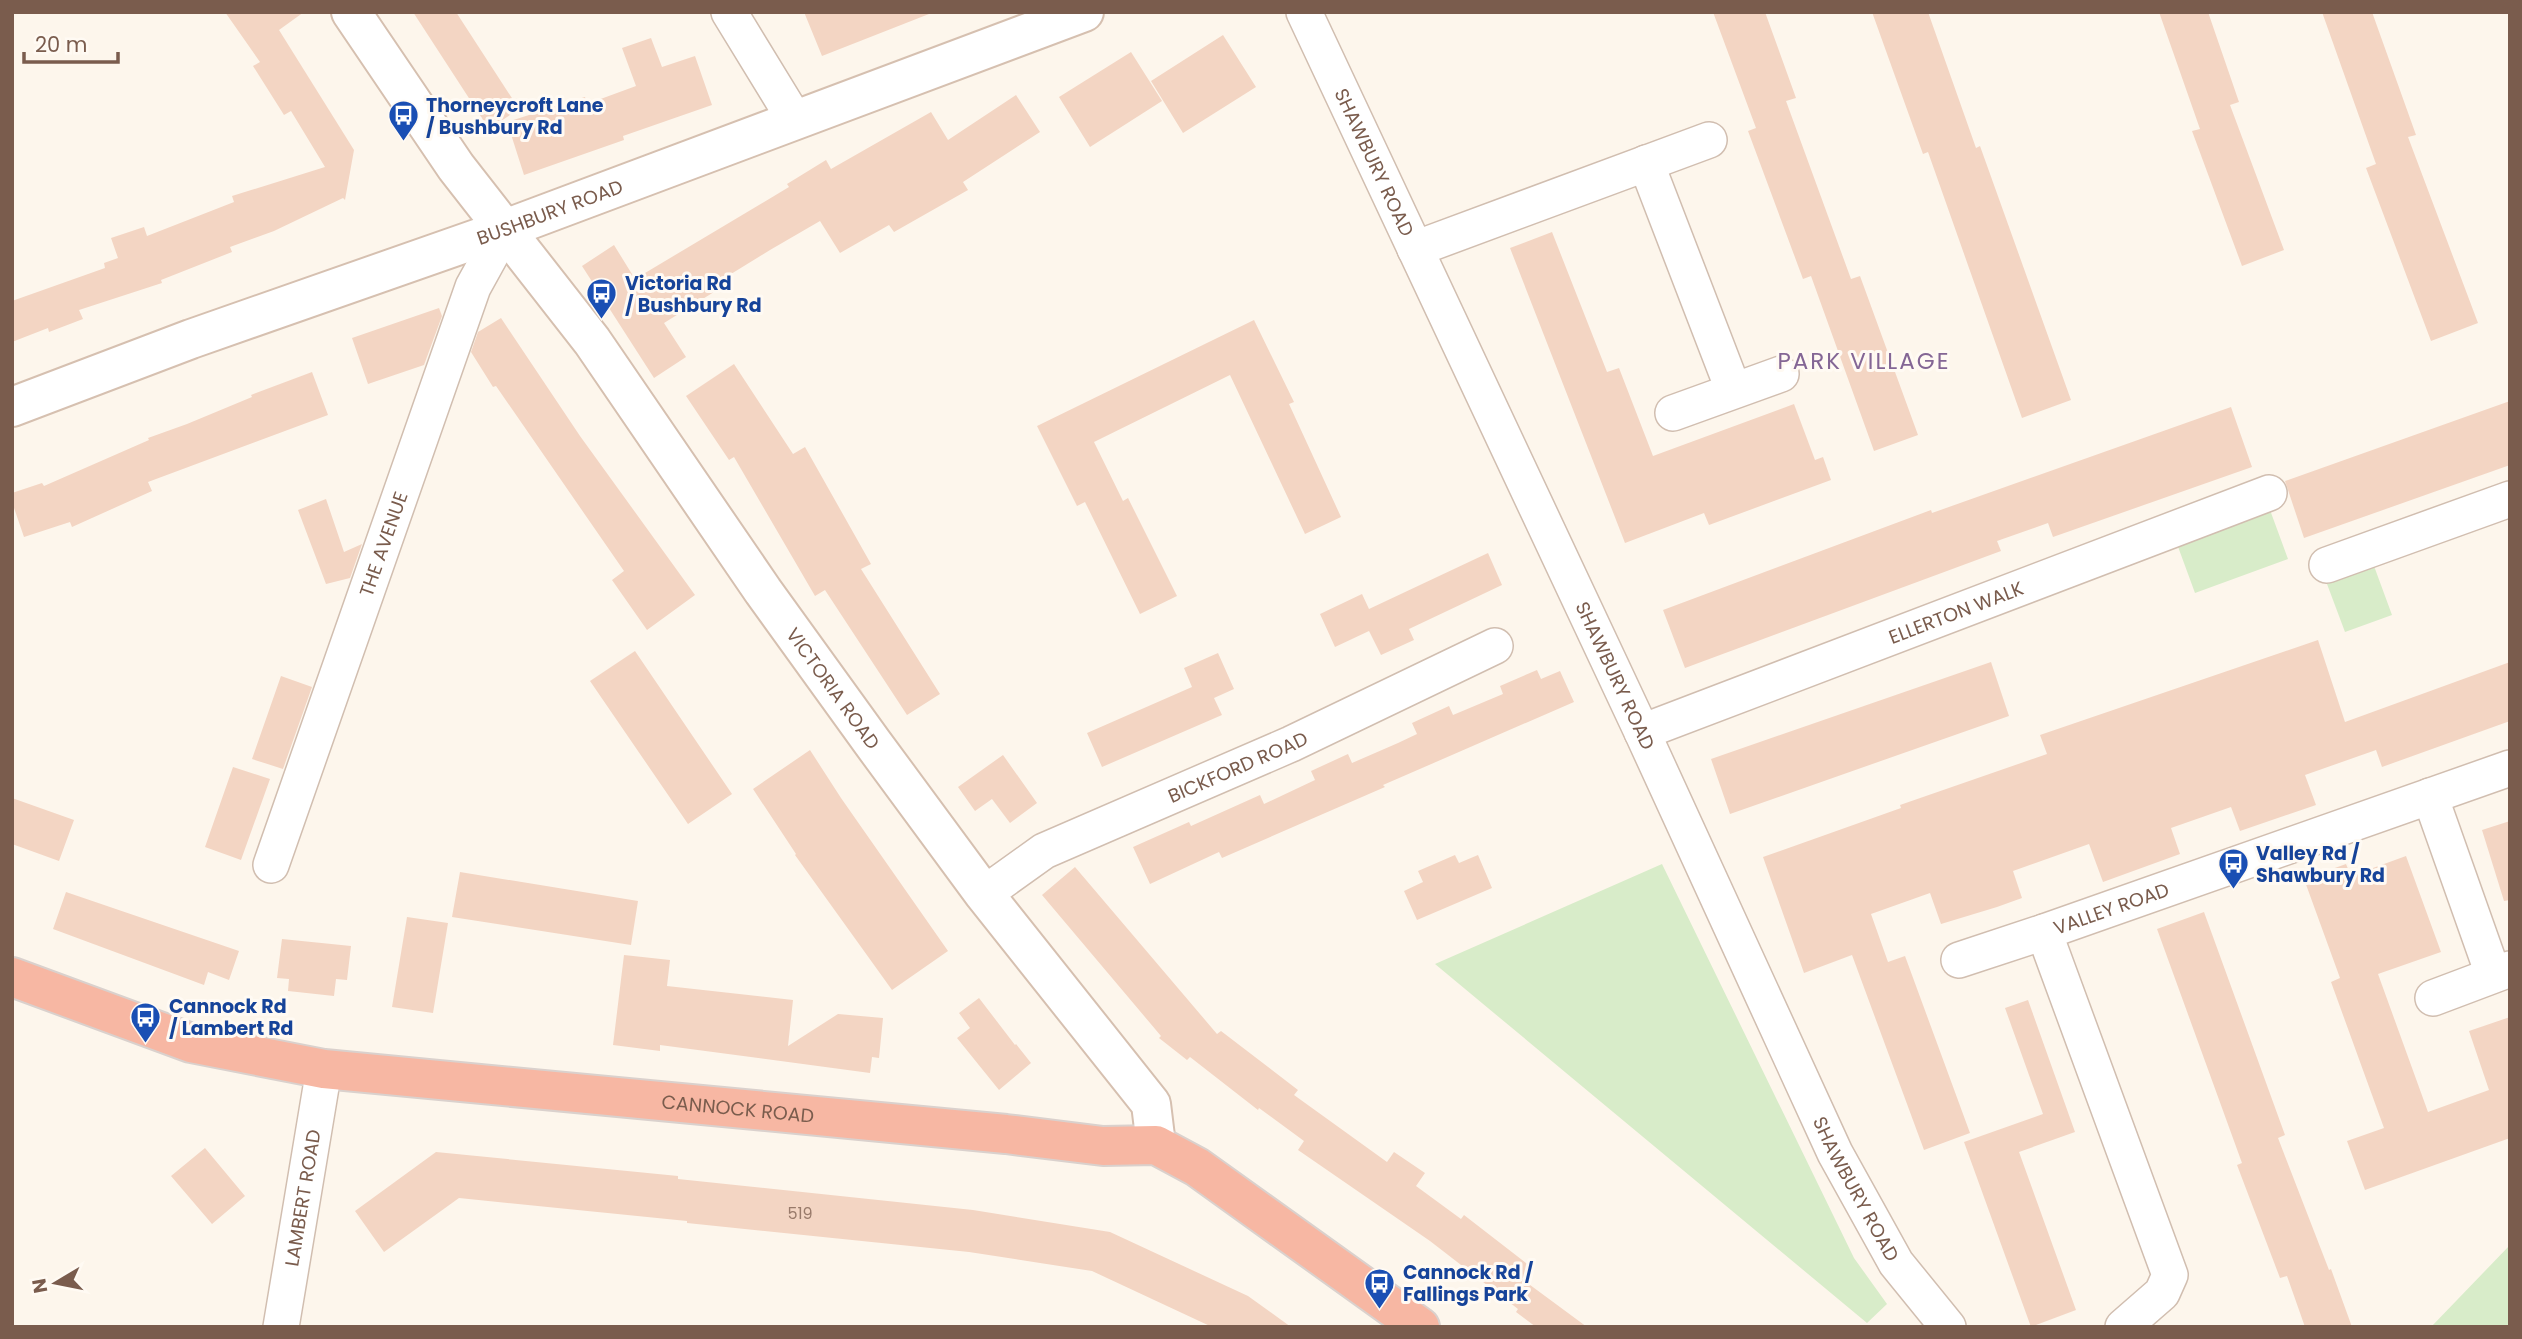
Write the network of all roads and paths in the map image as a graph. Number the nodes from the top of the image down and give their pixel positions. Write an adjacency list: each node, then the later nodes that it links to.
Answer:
1 (351, 12): 8 (street, VICTORIA ROAD)
2 (729, 12): 5 (street)
3 (1084, 12): 5 (street, BUSHBURY ROAD)
4 (1304, 12): 9 (street, SHAWBURY ROAD)
5 (795, 120): 8 (street, BUSHBURY ROAD)
6 (1709, 140): 7 (street)
7 (1646, 163): 9 (street); 11 (street)
8 (505, 229): 12 (street, BUSHBURY ROAD); 21 (street, THE AVENUE); 22 (street, VICTORIA ROAD)
9 (1415, 249): 18 (street, SHAWBURY ROAD)
10 (1781, 374): 11 (street)
11 (1733, 389): 13 (street)
12 (12, 407)
13 (1673, 413)
14 (2269, 493): 18 (street, ELLERTON WALK)
15 (2510, 499): 16 (street)
16 (2327, 565)
17 (1495, 646): 22 (street, BICKFORD ROAD)
18 (1642, 732): 32 (street, SHAWBURY ROAD)
19 (2510, 768): 20 (street, VALLEY ROAD)
20 (2430, 796): 23 (street, VALLEY ROAD); 25 (street)
21 (271, 865)
22 (984, 894): 29 (street, VICTORIA ROAD)
23 (2044, 932): 24 (street); 33 (street, VALLEY ROAD)
24 (1959, 960)
25 (2501, 972): 27 (street)
26 (12, 977): 28 (highway, CANNOCK ROAD)
27 (2433, 998)
28 (324, 1069): 29 (highway, CANNOCK ROAD); 30 (street, LAMBERT ROAD)
29 (1156, 1145): 31 (highway, CANNOCK ROAD)
30 (281, 1327)
31 (1420, 1327)
32 (1948, 1327)
33 (2123, 1327)

